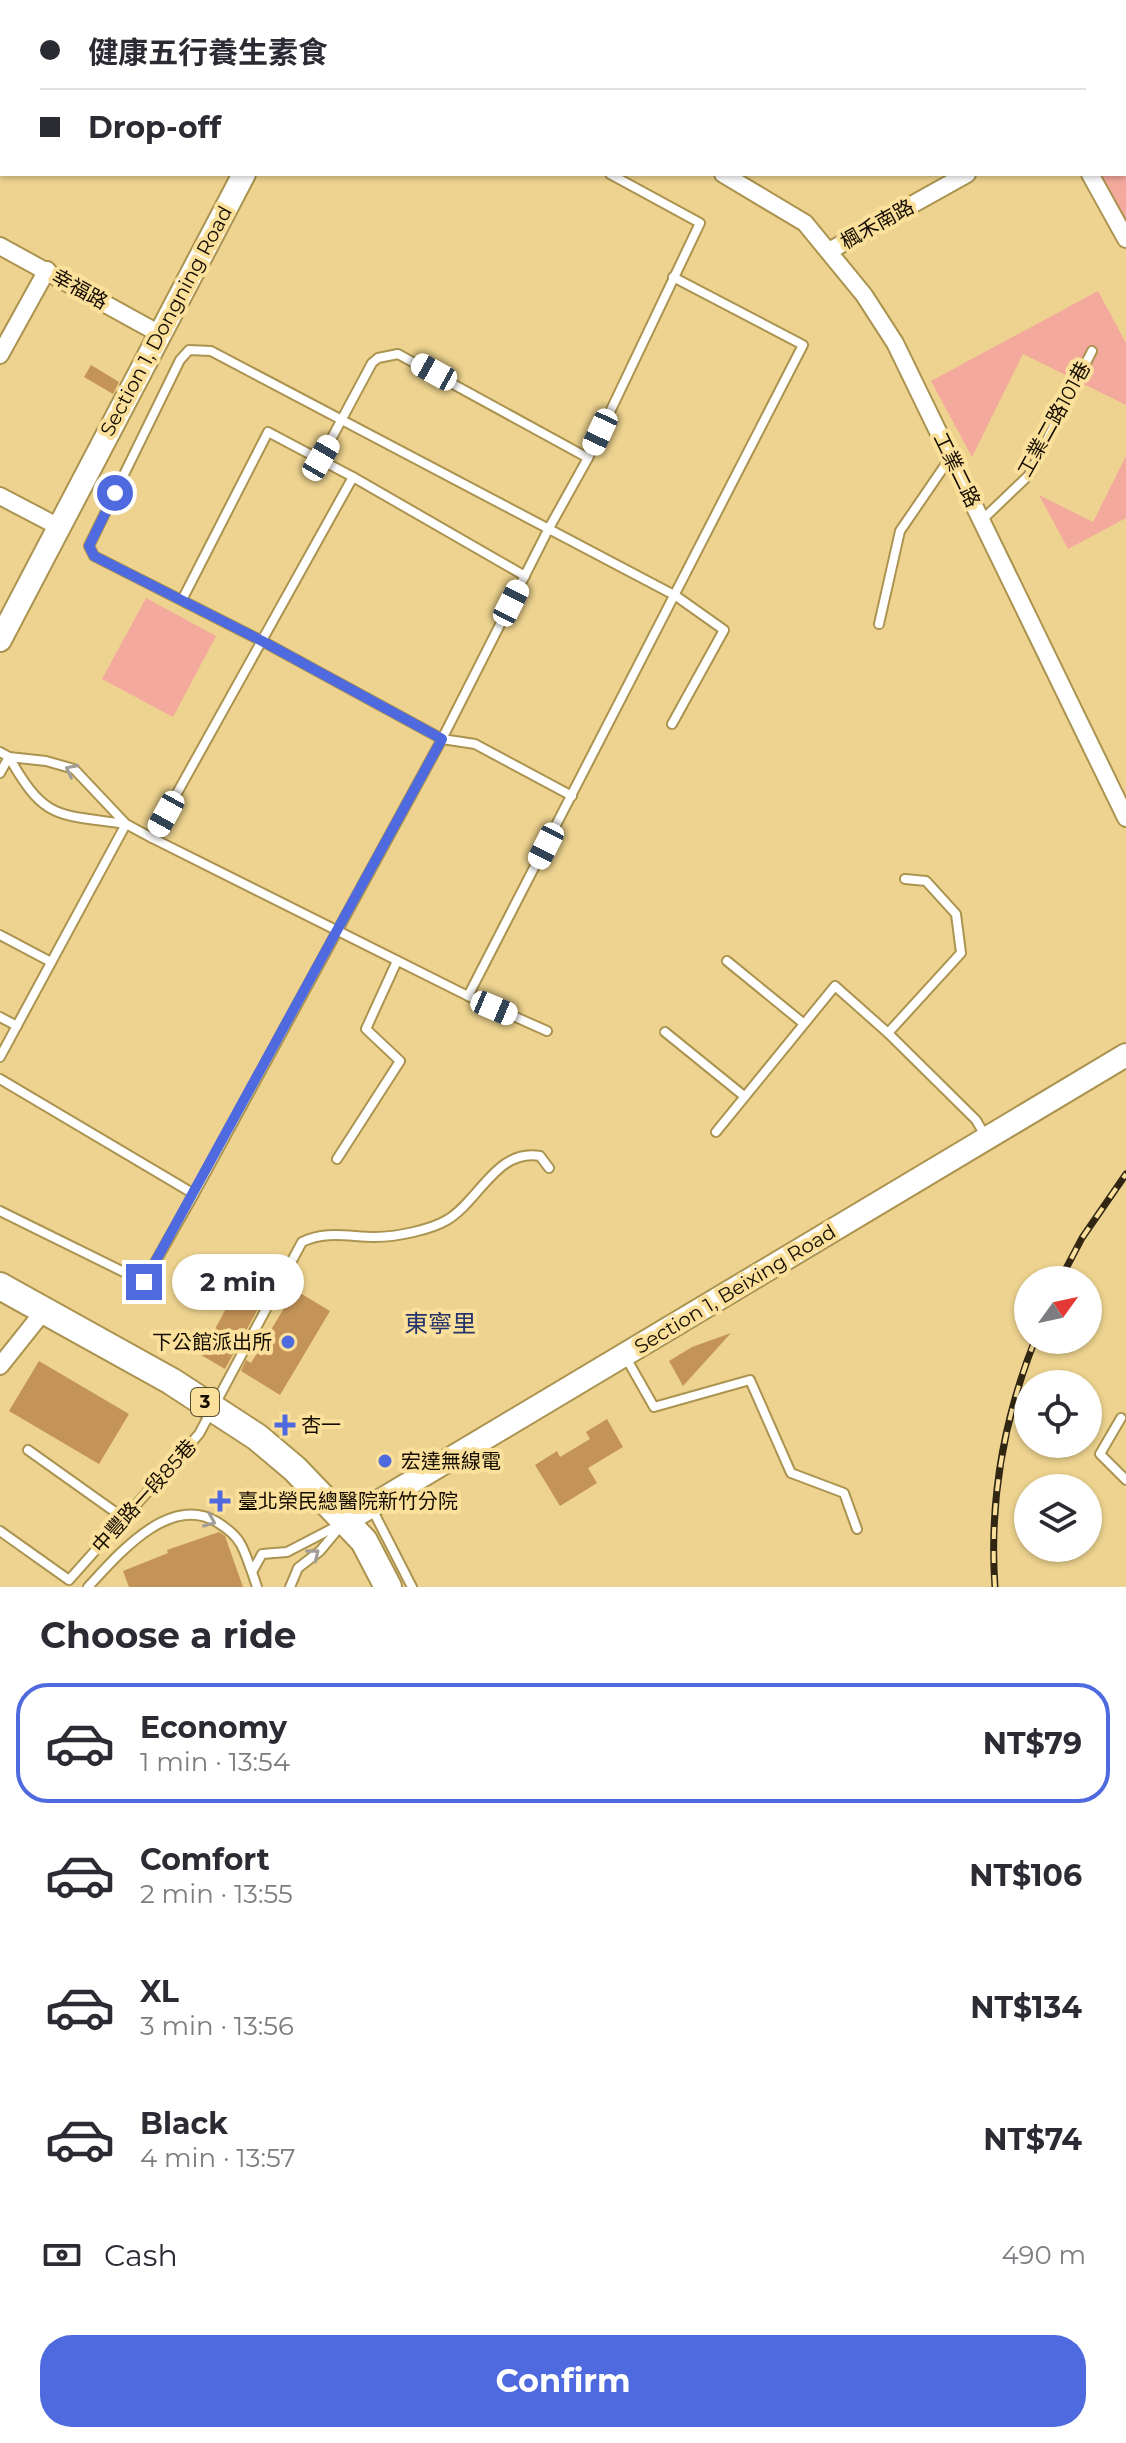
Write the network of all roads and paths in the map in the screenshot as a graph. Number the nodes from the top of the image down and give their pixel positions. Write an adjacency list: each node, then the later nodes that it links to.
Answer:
1 (243, 176): 11 (street, Section 1, Dongning Road)
2 (614, 176): 10 (lane)
3 (726, 176): 8 (street, 工業二路)
4 (963, 176): 8 (street, 楓禾南路)
5 (1091, 176): 6 (street)
6 (1126, 239)
7 (0, 246): 9 (street, 幸福路)
8 (829, 251): 17 (street, 工業二路)
9 (47, 270): 11 (street, 幸福路); 13 (street)
10 (673, 277): 16 (lane); 24 (lane)
11 (158, 333): 21 (street, Section 1, Dongning Road)
12 (1092, 351): 20 (lane, 工業二路101巷)
13 (0, 355)
14 (343, 420): 15 (lane); 16 (lane); 22 (lane); 25 (lane)
15 (321, 458): 18 (lane); 25 (lane)
16 (588, 458): 22 (lane)
17 (950, 458): 20 (street, 工業二路); 26 (lane)
18 (353, 477): 23 (lane); 28 (lane)
19 (0, 496): 21 (street)
20 (982, 520): 35 (street, 工業二路)
21 (59, 527): 27 (street, Section 1, Dongning Road)
22 (548, 530): 23 (lane); 24 (lane)
23 (525, 576): 30 (lane)
24 (676, 596): 29 (lane); 34 (lane)
25 (182, 600): 28 (lane)
26 (879, 624)
27 (0, 640)
28 (262, 641): 30 (lane); 37 (lane)
29 (672, 724)
30 (442, 739): 34 (lane); 39 (lane)
31 (0, 752): 32 (lane)
32 (9, 757): 33 (lane); 36 (lane, one-way to 32); 36 (lane)
33 (0, 773)
34 (572, 796): 44 (lane)
35 (1126, 818)
36 (126, 824): 37 (lane); 43 (lane)
37 (152, 838): 39 (lane)
38 (905, 879): 50 (lane)
39 (335, 931): 41 (lane); 59 (lane)
40 (0, 935): 43 (lane)
41 (397, 961): 44 (lane); 57 (lane)
42 (727, 961): 46 (lane)
43 (51, 962): 47 (lane)
44 (468, 996): 48 (lane)
45 (0, 1017): 47 (lane)
46 (803, 1023): 50 (lane); 54 (lane)
47 (17, 1026): 52 (lane)
48 (547, 1031)
49 (665, 1032): 54 (lane)
50 (888, 1033): 56 (lane)
51 (1126, 1055): 56 (street, Section 1, Beixing Road)
52 (0, 1057)
53 (0, 1079): 59 (lane)
54 (744, 1096): 55 (lane)
55 (716, 1132)
56 (986, 1138): 63 (street, Section 1, Beixing Road)
57 (337, 1159)
58 (549, 1168): 65 (lane, 中豐路一段85巷)
59 (194, 1194): 60 (lane)
60 (0, 1211)
61 (0, 1286): 62 (main road, 3)
62 (43, 1312): 64 (street); 65 (main road, 3)
63 (625, 1355): 69 (street, Section 1, Beixing Road); 72 (lane)
64 (0, 1366)
65 (214, 1408): 70 (lane, 中豐路一段85巷); 71 (main road, 3)
66 (1121, 1418): 68 (lane)
67 (28, 1450): 70 (lane)
68 (1126, 1480)
69 (371, 1506): 71 (street, Section 1, Beixing Road); 80 (lane)
70 (125, 1519): 73 (lane, 中豐路一段85巷)
71 (343, 1523): 74 (lane); 75 (lane, one-way to 71); 78 (main road, 3); 79 (main road, 3)
72 (857, 1529)
73 (0, 1531)
74 (252, 1572): 76 (lane, one-way to 74); 77 (lane)
75 (291, 1586)
76 (88, 1587)
77 (257, 1587)
78 (368, 1587)
79 (388, 1587)
80 (412, 1587)

